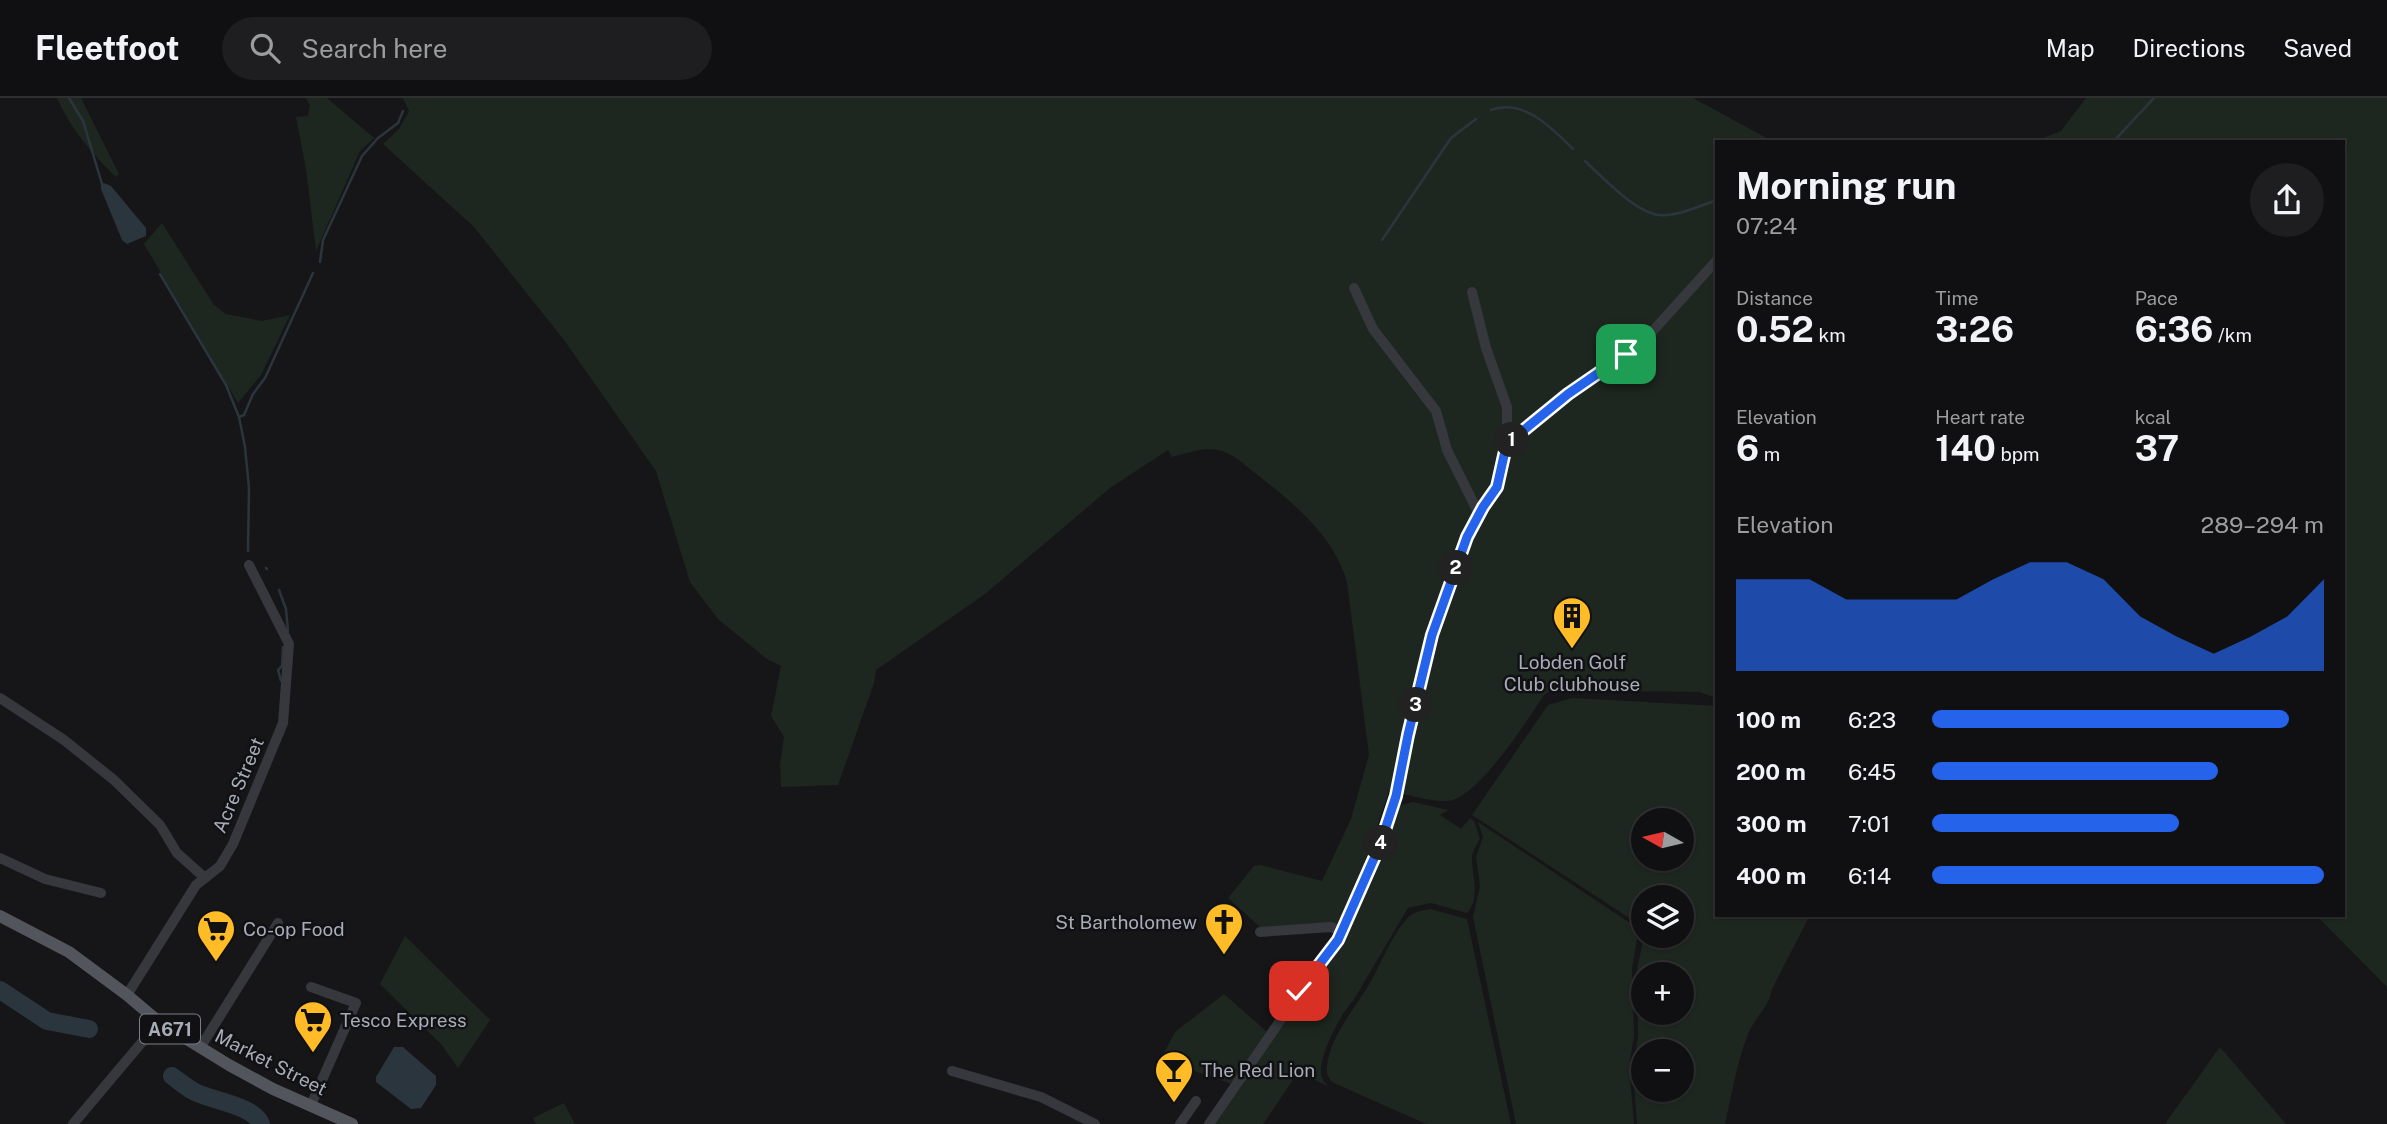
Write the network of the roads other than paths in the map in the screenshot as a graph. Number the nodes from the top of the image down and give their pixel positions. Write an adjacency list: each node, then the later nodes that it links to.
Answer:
1 (1715, 262): 4 (street)
2 (1354, 289): 5 (street)
3 (1472, 292): 4 (street)
4 (1507, 442): 5 (street)
5 (1479, 514): 13 (street)
6 (249, 565): 9 (street, Acre Street)
7 (0, 698): 9 (street)
8 (0, 858): 10 (street)
9 (205, 878): 16 (street, Acre Street)
10 (101, 892)
11 (0, 916): 16 (main road, Market Street / A671)
12 (278, 923): 18 (street)
13 (1342, 931): 14 (street); 27 (street)
14 (1260, 932)
15 (311, 987): 21 (street)
16 (127, 995): 17 (main road, Market Street / A671)
17 (159, 1022): 18 (main road, Market Street / A671); 23 (street)
18 (200, 1048): 21 (main road, Market Street / A671)
19 (952, 1071): 25 (street)
20 (1195, 1101): 26 (street)
21 (311, 1105): 22 (main road, Market Street / A671)
22 (333, 1120): 24 (main road, Market Street / A671)
23 (73, 1124)
24 (352, 1124)
25 (1095, 1124)
26 (1180, 1124)
27 (1209, 1124)

